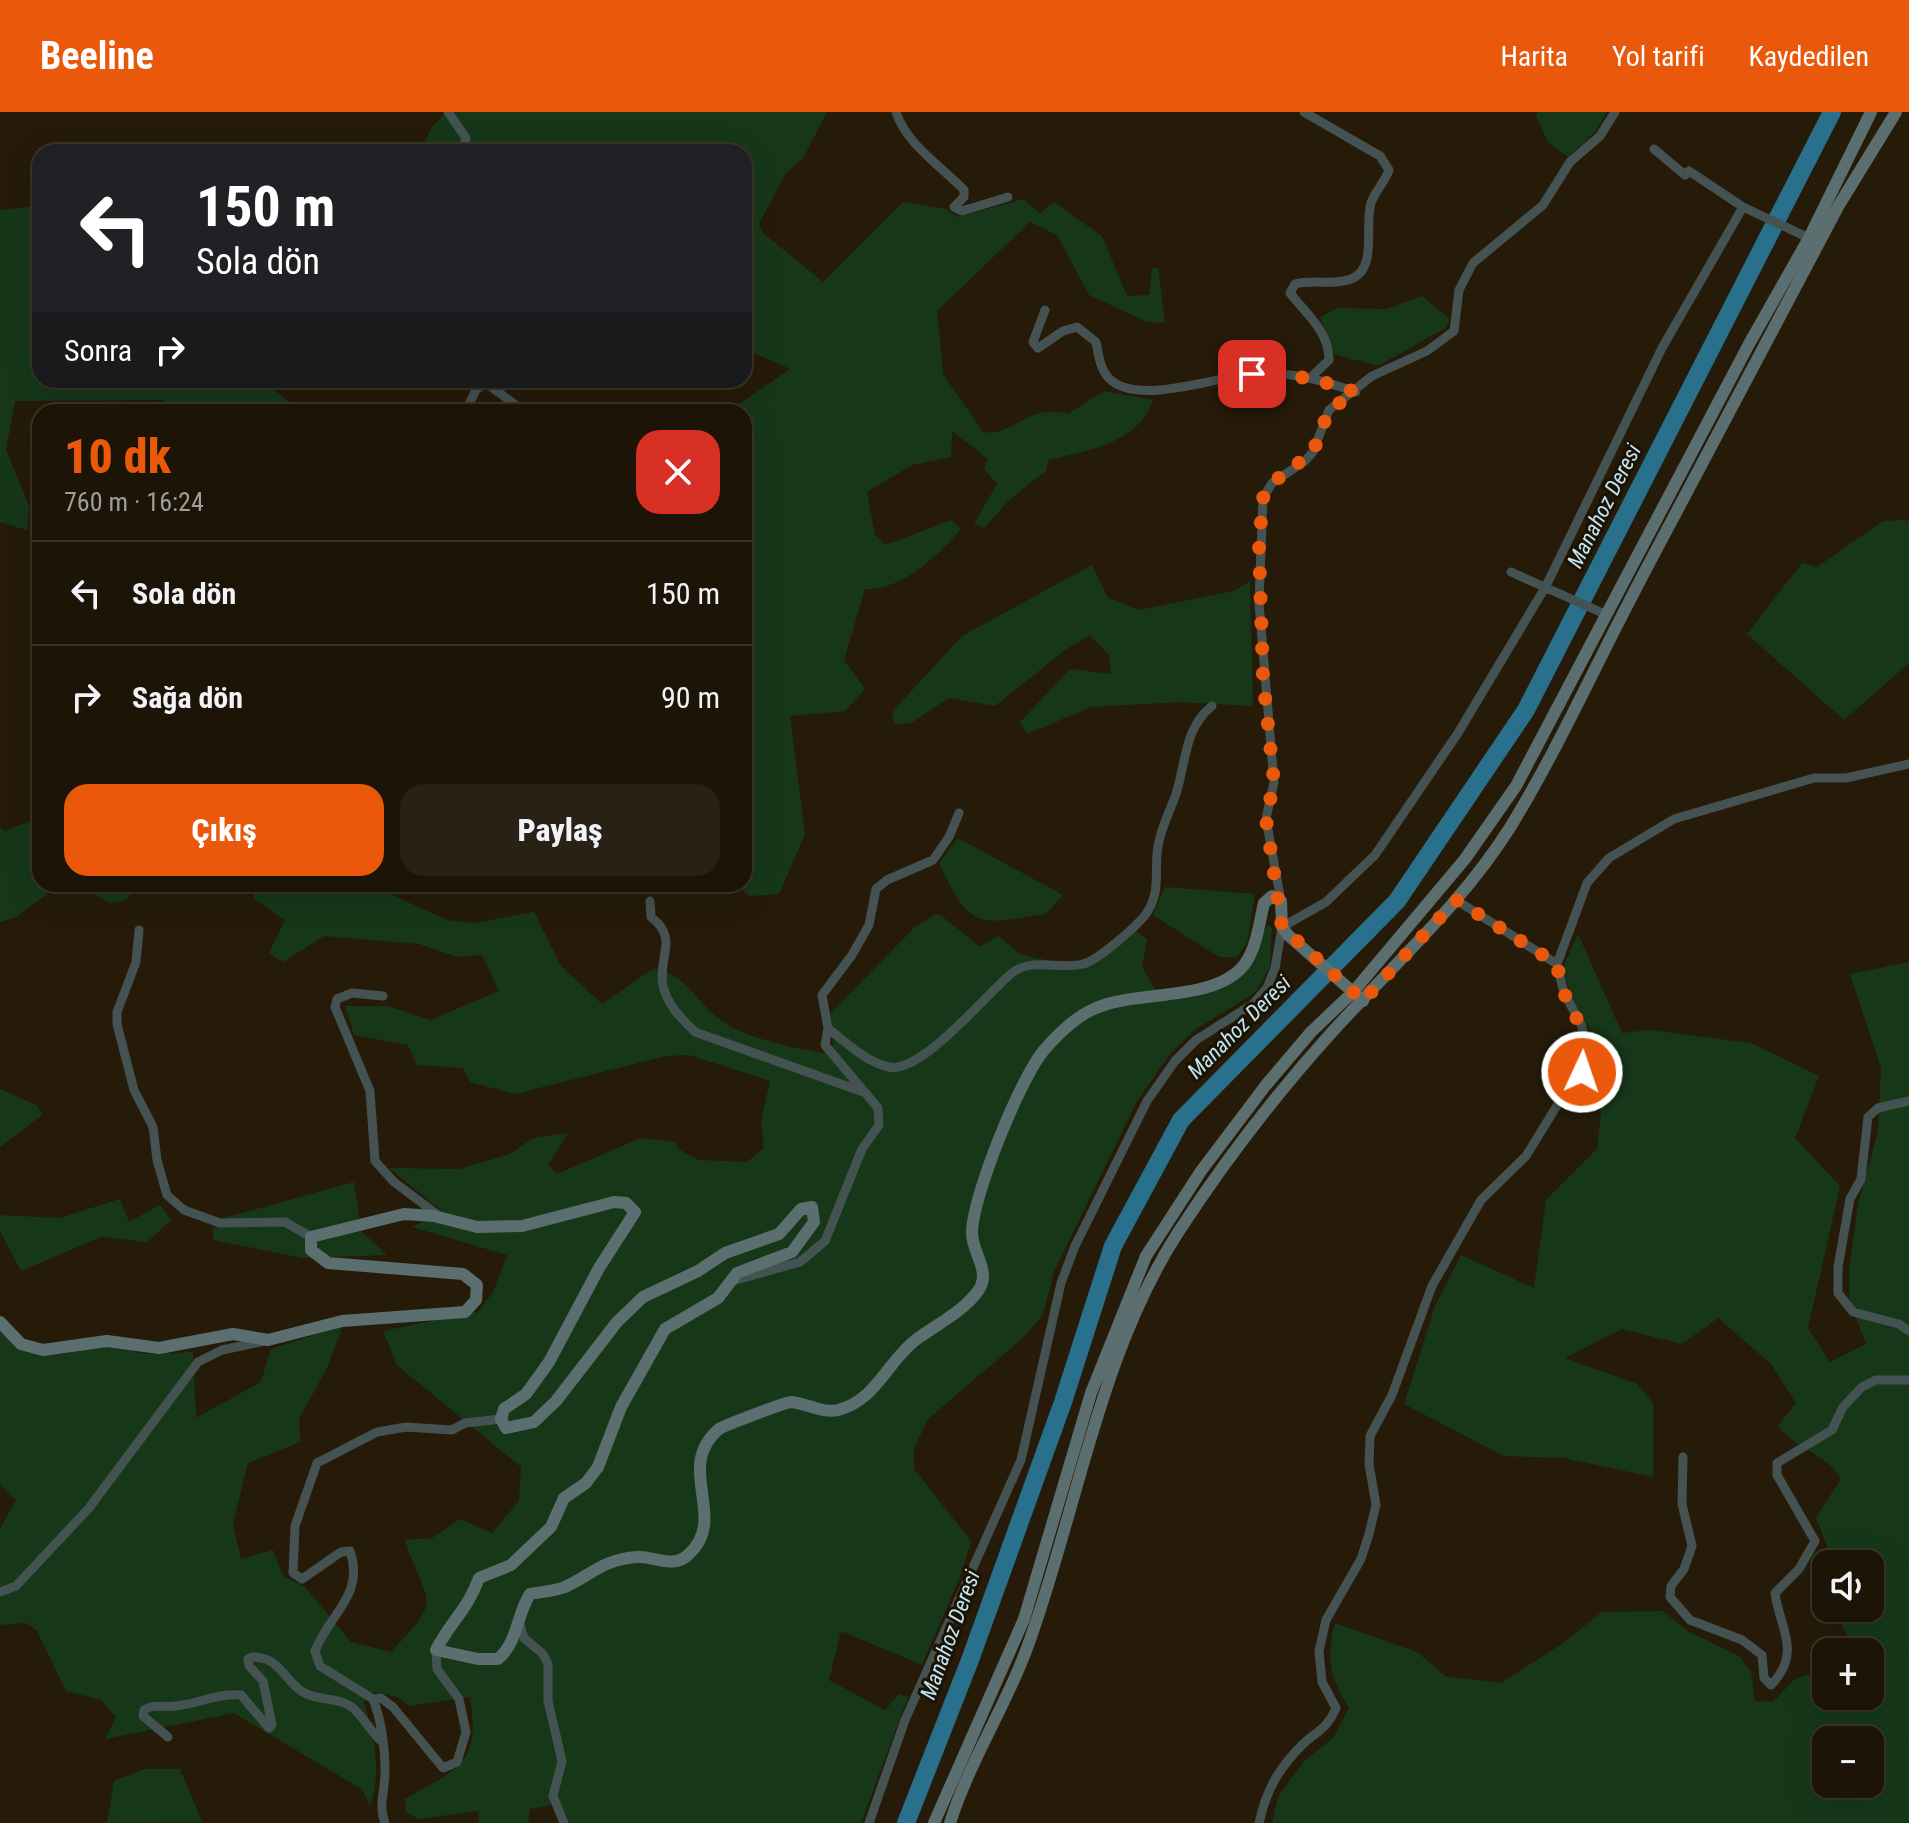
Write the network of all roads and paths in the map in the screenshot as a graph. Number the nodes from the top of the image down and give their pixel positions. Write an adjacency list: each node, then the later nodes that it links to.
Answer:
1 (448, 112): 7 (street)
2 (896, 112): 9 (street)
3 (1304, 112): 13 (street)
4 (1615, 112): 15 (street)
5 (1871, 112): 11 (main road)
6 (1896, 112): 23 (main road)
7 (464, 144)
8 (1654, 149): 10 (street)
9 (1008, 197)
10 (1743, 207): 11 (street); 18 (street)
11 (1809, 238): 19 (main road)
12 (1045, 310): 13 (street)
13 (1310, 378): 15 (street)
14 (493, 388): 16 (street)
15 (1356, 392): 25 (street)
16 (514, 404)
17 (1511, 572): 18 (street)
18 (1550, 587): 19 (street); 27 (street)
19 (1604, 613): 29 (main road)
20 (1212, 706): 32 (street)
21 (1909, 764): 28 (street)
22 (959, 813): 32 (street)
23 (1456, 900): 28 (street); 31 (main road)
24 (650, 901): 33 (street)
25 (1281, 901): 27 (main road); 45 (main road)
26 (139, 930): 36 (street)
27 (1285, 931): 29 (main road); 52 (street)
28 (1557, 964): 55 (street)
29 (1349, 987): 31 (main road); 53 (main road)
30 (383, 996): 35 (street)
31 (1363, 1001): 54 (main road)
32 (828, 1028): 33 (street)
33 (866, 1093): 37 (street)
34 (1909, 1101): 39 (street)
35 (440, 1218): 36 (main road); 42 (main road)
36 (311, 1237): 40 (main road)
37 (727, 1286): 42 (main road); 46 (main road)
38 (0, 1322): 40 (main road)
39 (1909, 1331)
40 (268, 1340): 44 (street)
41 (1909, 1380): 43 (street)
42 (501, 1419): 47 (street)
43 (1683, 1457)
44 (0, 1592)
45 (518, 1618): 46 (main road); 51 (street)
46 (436, 1650): 47 (street)
47 (373, 1699): 49 (street)
48 (168, 1737): 49 (street)
49 (382, 1742): 50 (street)
50 (385, 1823)
51 (564, 1823)
52 (869, 1823)
53 (934, 1823)
54 (950, 1823)
55 (1259, 1823)

